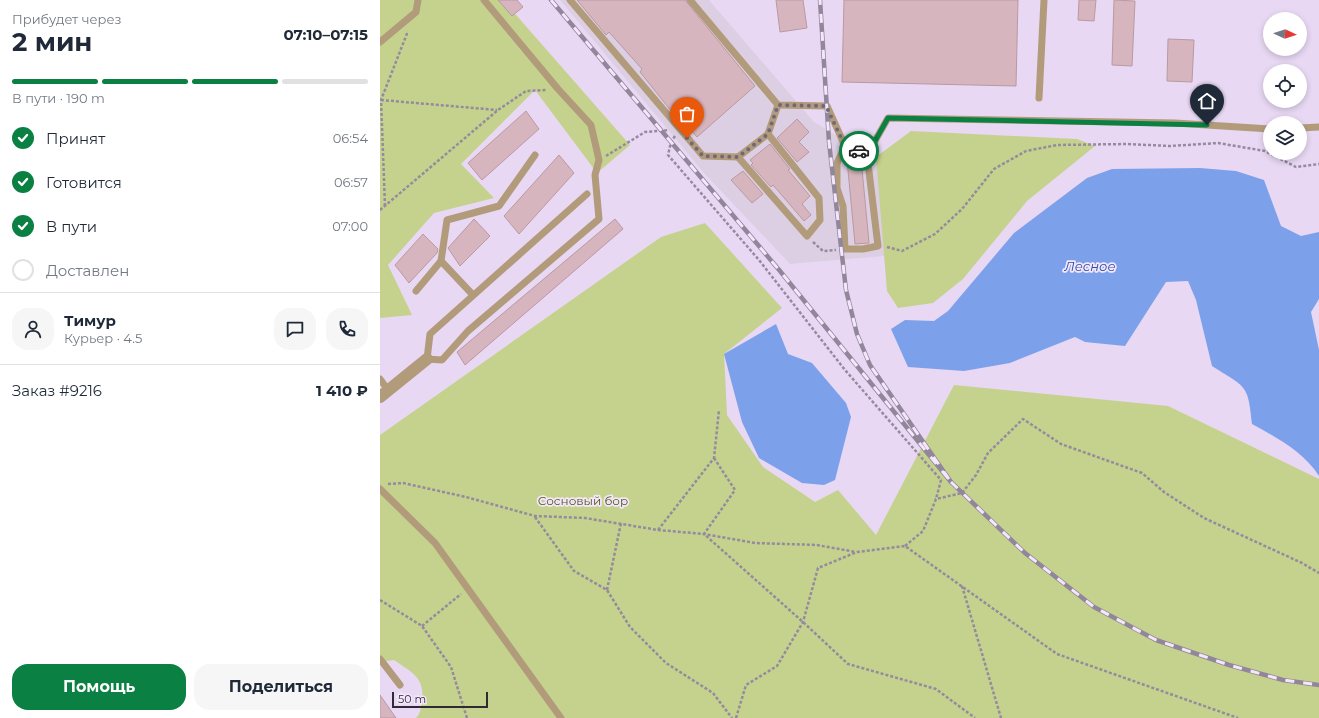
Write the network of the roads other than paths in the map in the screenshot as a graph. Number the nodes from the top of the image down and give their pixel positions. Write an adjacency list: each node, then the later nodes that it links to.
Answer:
1 (418, 0): 6 (lane)
2 (484, 0): 21 (lane)
3 (570, 0): 16 (lane)
4 (690, 0): 8 (lane)
5 (1044, 0): 7 (lane)
6 (380, 42)
7 (1039, 98)
8 (778, 105): 12 (lane); 13 (lane)
9 (1319, 127): 10 (lane)
10 (1307, 128)
11 (1263, 129): 15 (lane)
12 (768, 134): 16 (lane); 16 (lane)
13 (845, 146): 15 (lane); 15 (lane)
14 (535, 155): 18 (lane)
15 (867, 155)
16 (738, 157)
17 (587, 194): 20 (lane)
18 (441, 261): 19 (lane); 20 (lane)
19 (416, 291)
20 (473, 295): 21 (lane)
21 (427, 359): 23 (street)
22 (380, 379): 23 (lane)
23 (384, 394)
24 (380, 488): 27 (lane)
25 (380, 659): 26 (lane)
26 (400, 686)
27 (561, 718)

